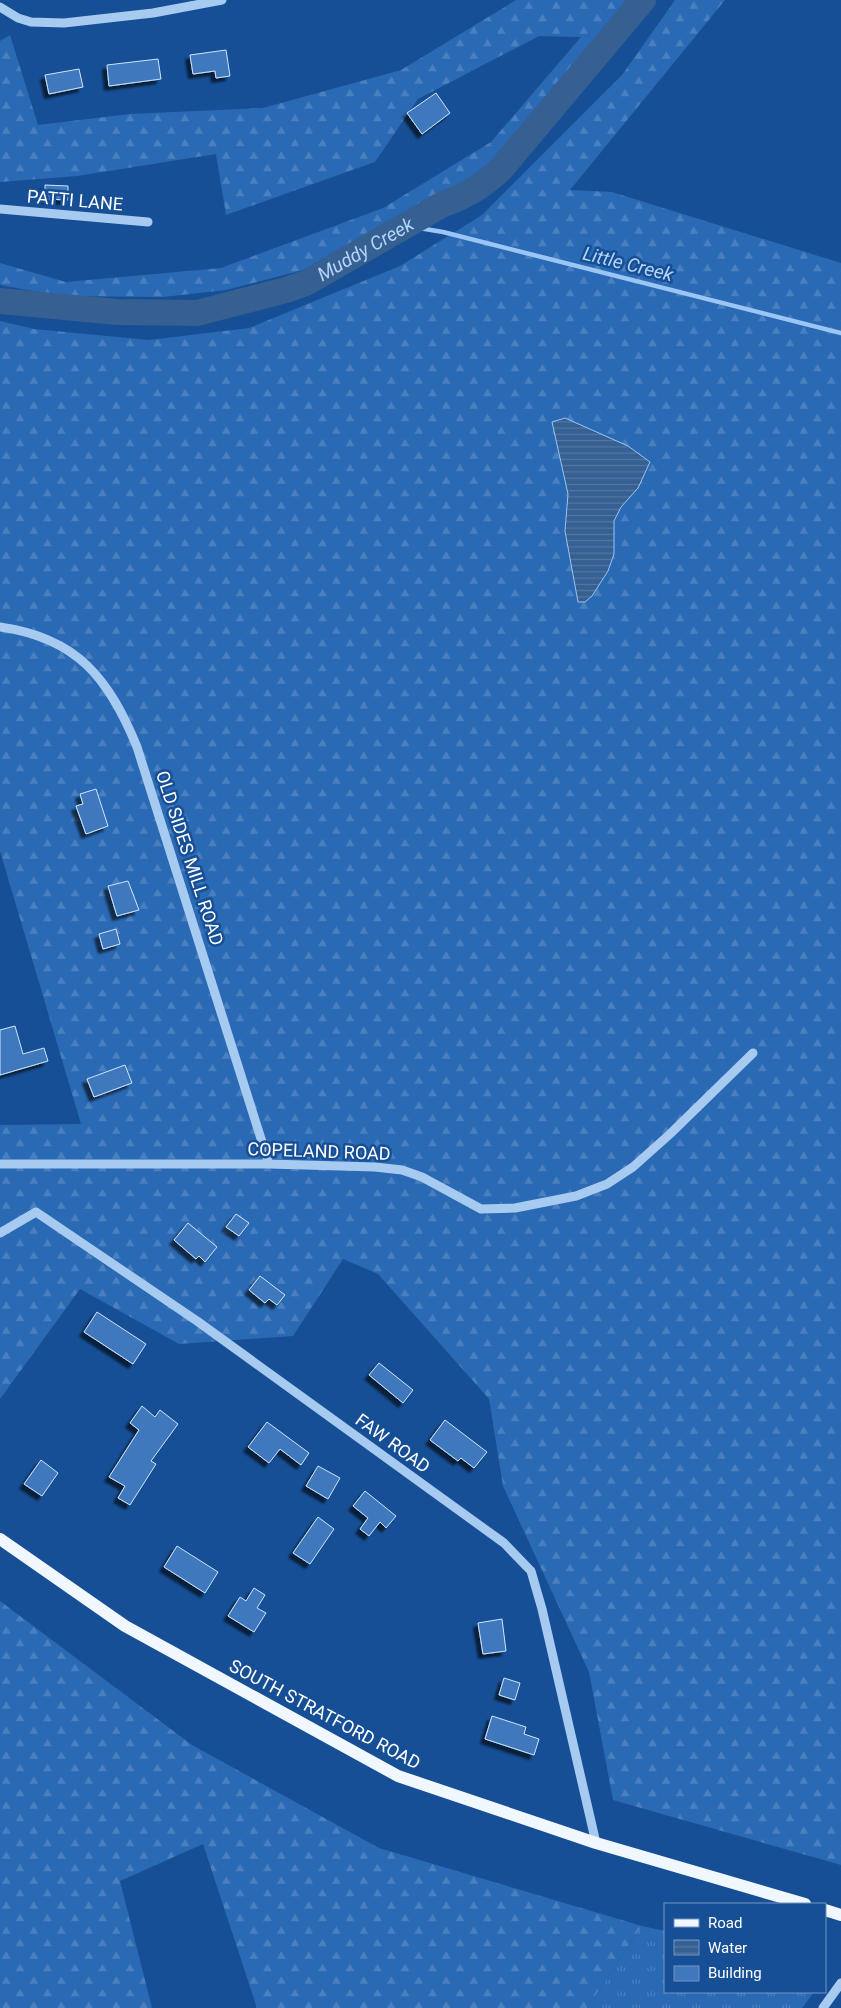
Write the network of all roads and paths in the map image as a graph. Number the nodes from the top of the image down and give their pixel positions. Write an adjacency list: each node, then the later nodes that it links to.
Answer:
1 (222, 0): 2 (street)
2 (0, 7)
3 (0, 209): 4 (street, PATTI LANE)
4 (148, 222)
5 (0, 627): 8 (street, OLD SIDES MILL ROAD)
6 (753, 1053): 8 (street, COPELAND ROAD)
7 (0, 1164): 8 (street, COPELAND ROAD)
8 (270, 1164)
9 (0, 1233): 11 (street, FAW ROAD)
10 (0, 1539): 11 (main road, SOUTH STRATFORD ROAD)
11 (596, 1843): 12 (main road, SOUTH STRATFORD ROAD)
12 (802, 1903)
13 (826, 1910): 14 (main road)
14 (841, 1915)
15 (841, 1983): 16 (street)
16 (823, 2008)

